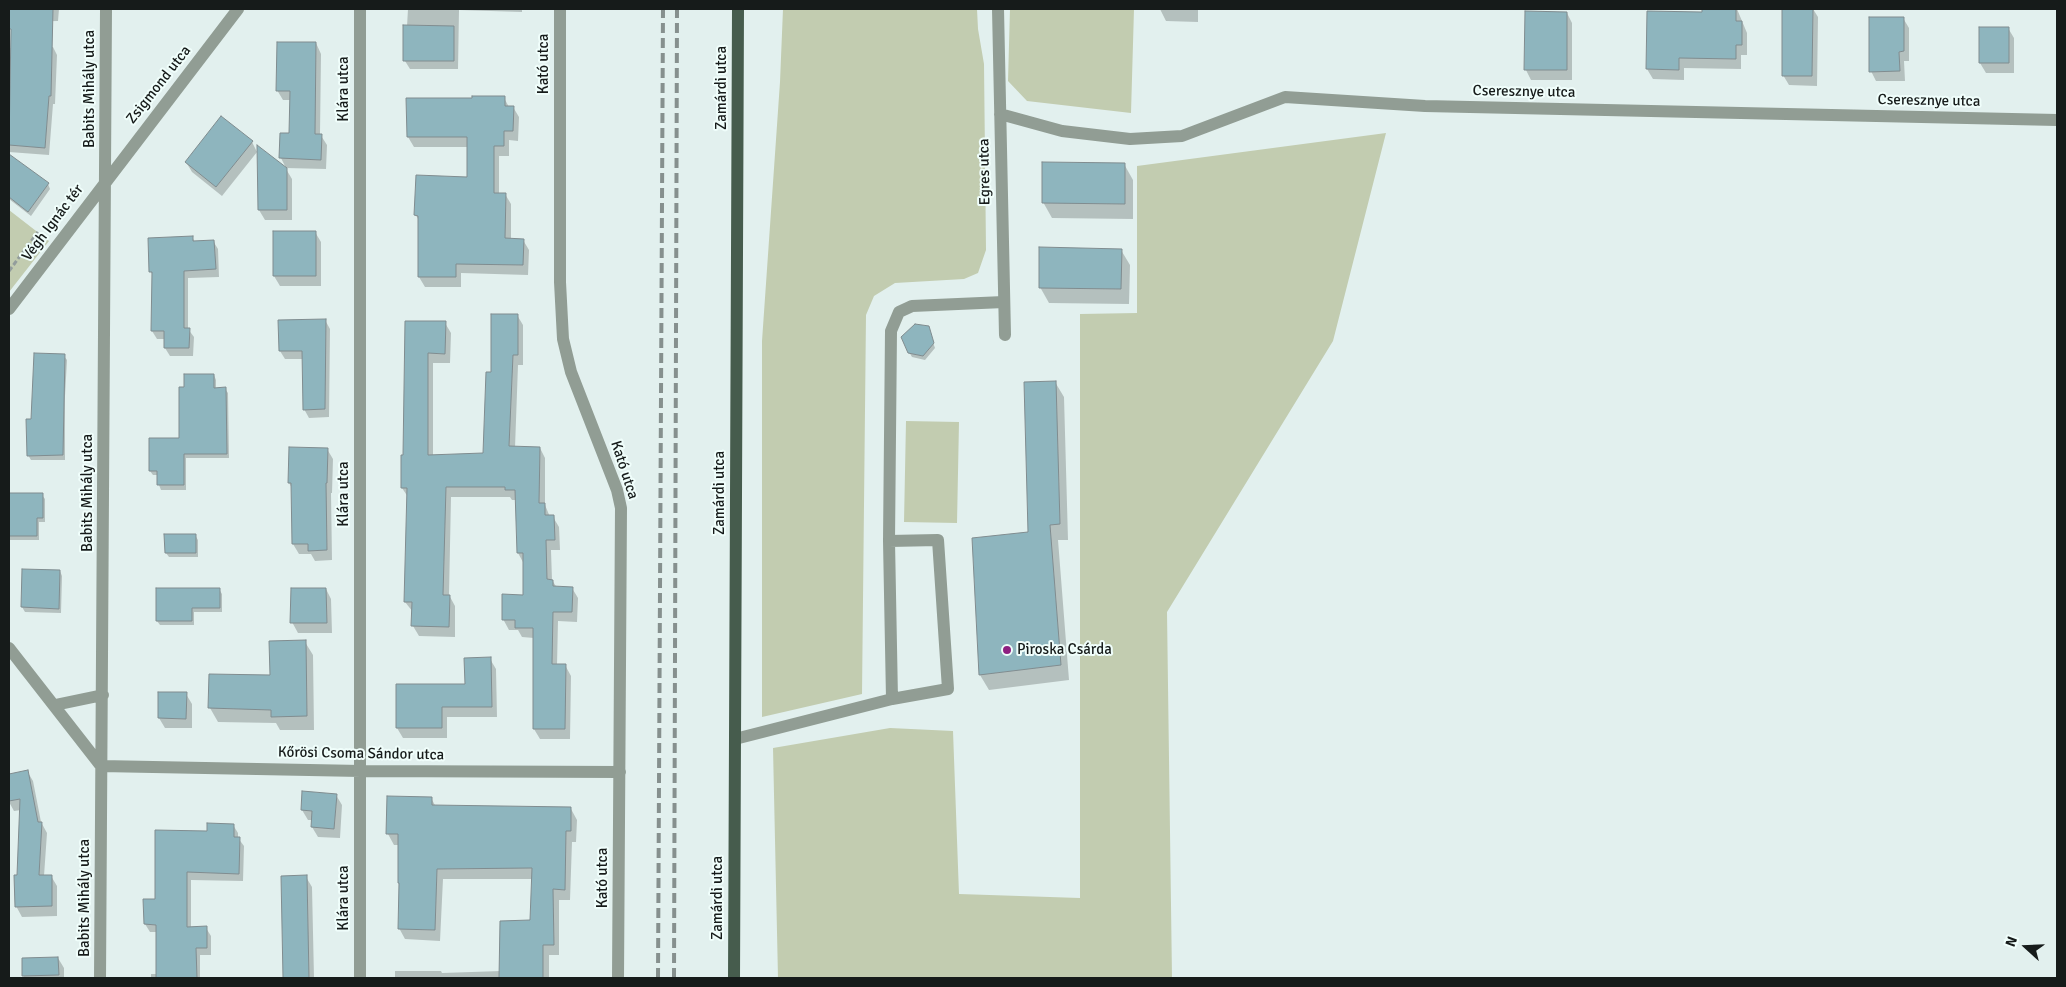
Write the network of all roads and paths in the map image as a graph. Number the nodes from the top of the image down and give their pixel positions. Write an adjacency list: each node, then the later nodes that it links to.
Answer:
1 (106, 9): 9 (street, Babits Mihály utca)
2 (238, 9): 9 (street, Zsigmond utca)
3 (360, 9): 22 (street, Klára utca)
4 (560, 9): 23 (street, Kató utca)
5 (738, 9): 20 (main road, Zamárdi utca)
6 (998, 9): 7 (street, Egres utca)
7 (1000, 114): 8 (street, Cseresznye utca); 12 (street, Egres utca)
8 (2057, 120)
9 (106, 181): 13 (street, Végh Ignác tér); 17 (street, Babits Mihály utca)
10 (38, 232): 11 (path)
11 (9, 271)
12 (1004, 302): 14 (street, Egres utca); 15 (street)
13 (9, 309)
14 (1005, 335)
15 (889, 541): 18 (street); 18 (street)
16 (9, 648): 19 (street)
17 (104, 695): 19 (street); 21 (street, Babits Mihály utca)
18 (892, 699): 20 (street)
19 (55, 705): 21 (street)
20 (735, 739): 27 (main road, Zamárdi utca)
21 (101, 766): 22 (street, Kőrösi Csoma Sándor utca); 24 (street, Babits Mihály utca)
22 (361, 771): 23 (street, Kőrösi Csoma Sándor utca); 25 (street, Klára utca)
23 (620, 772): 26 (street, Kató utca)
24 (100, 978)
25 (360, 978)
26 (618, 978)
27 (734, 978)

